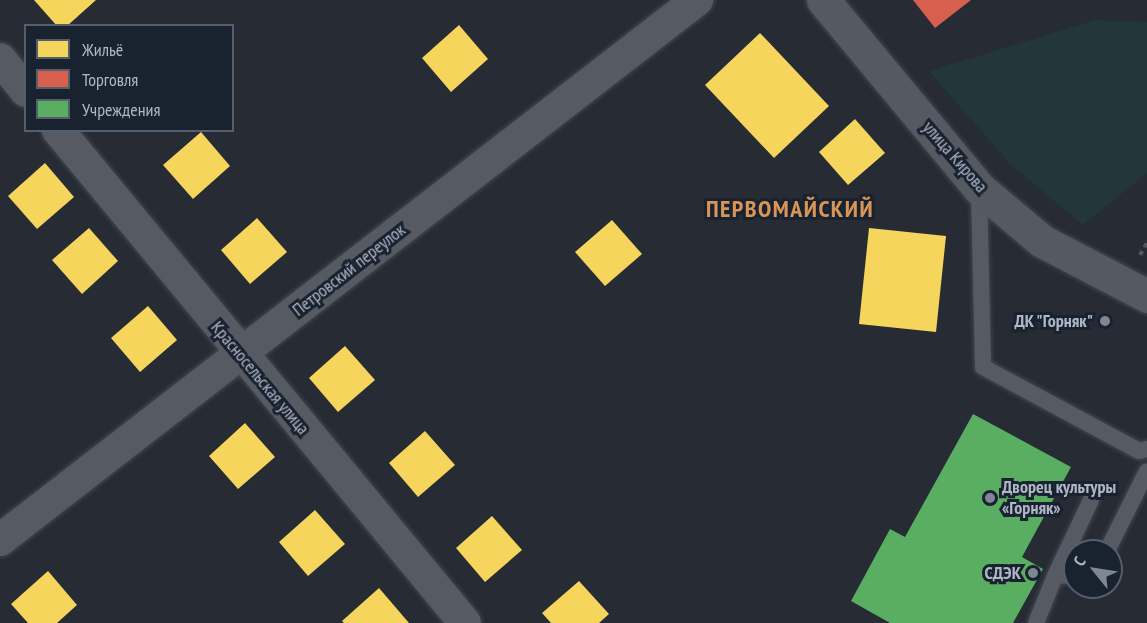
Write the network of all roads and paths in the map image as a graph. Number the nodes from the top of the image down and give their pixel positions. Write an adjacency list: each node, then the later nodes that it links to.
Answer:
1 (697, 0): 8 (street, Петровский переулок)
2 (823, 0): 6 (street, улица Кирова)
3 (0, 59): 4 (street)
4 (24, 89)
5 (60, 132): 8 (street, Красносельская улица)
6 (979, 188): 7 (street, улица Кирова); 9 (lane)
7 (1147, 296)
8 (239, 354): 13 (street, Петровский переулок); 16 (street, Красносельская улица)
9 (1147, 449)
10 (1147, 471): 12 (lane)
11 (1091, 500): 14 (lane)
12 (1113, 539)
13 (0, 540)
14 (1055, 576): 15 (lane); 17 (lane)
15 (1063, 576)
16 (465, 623)
17 (1036, 623)

